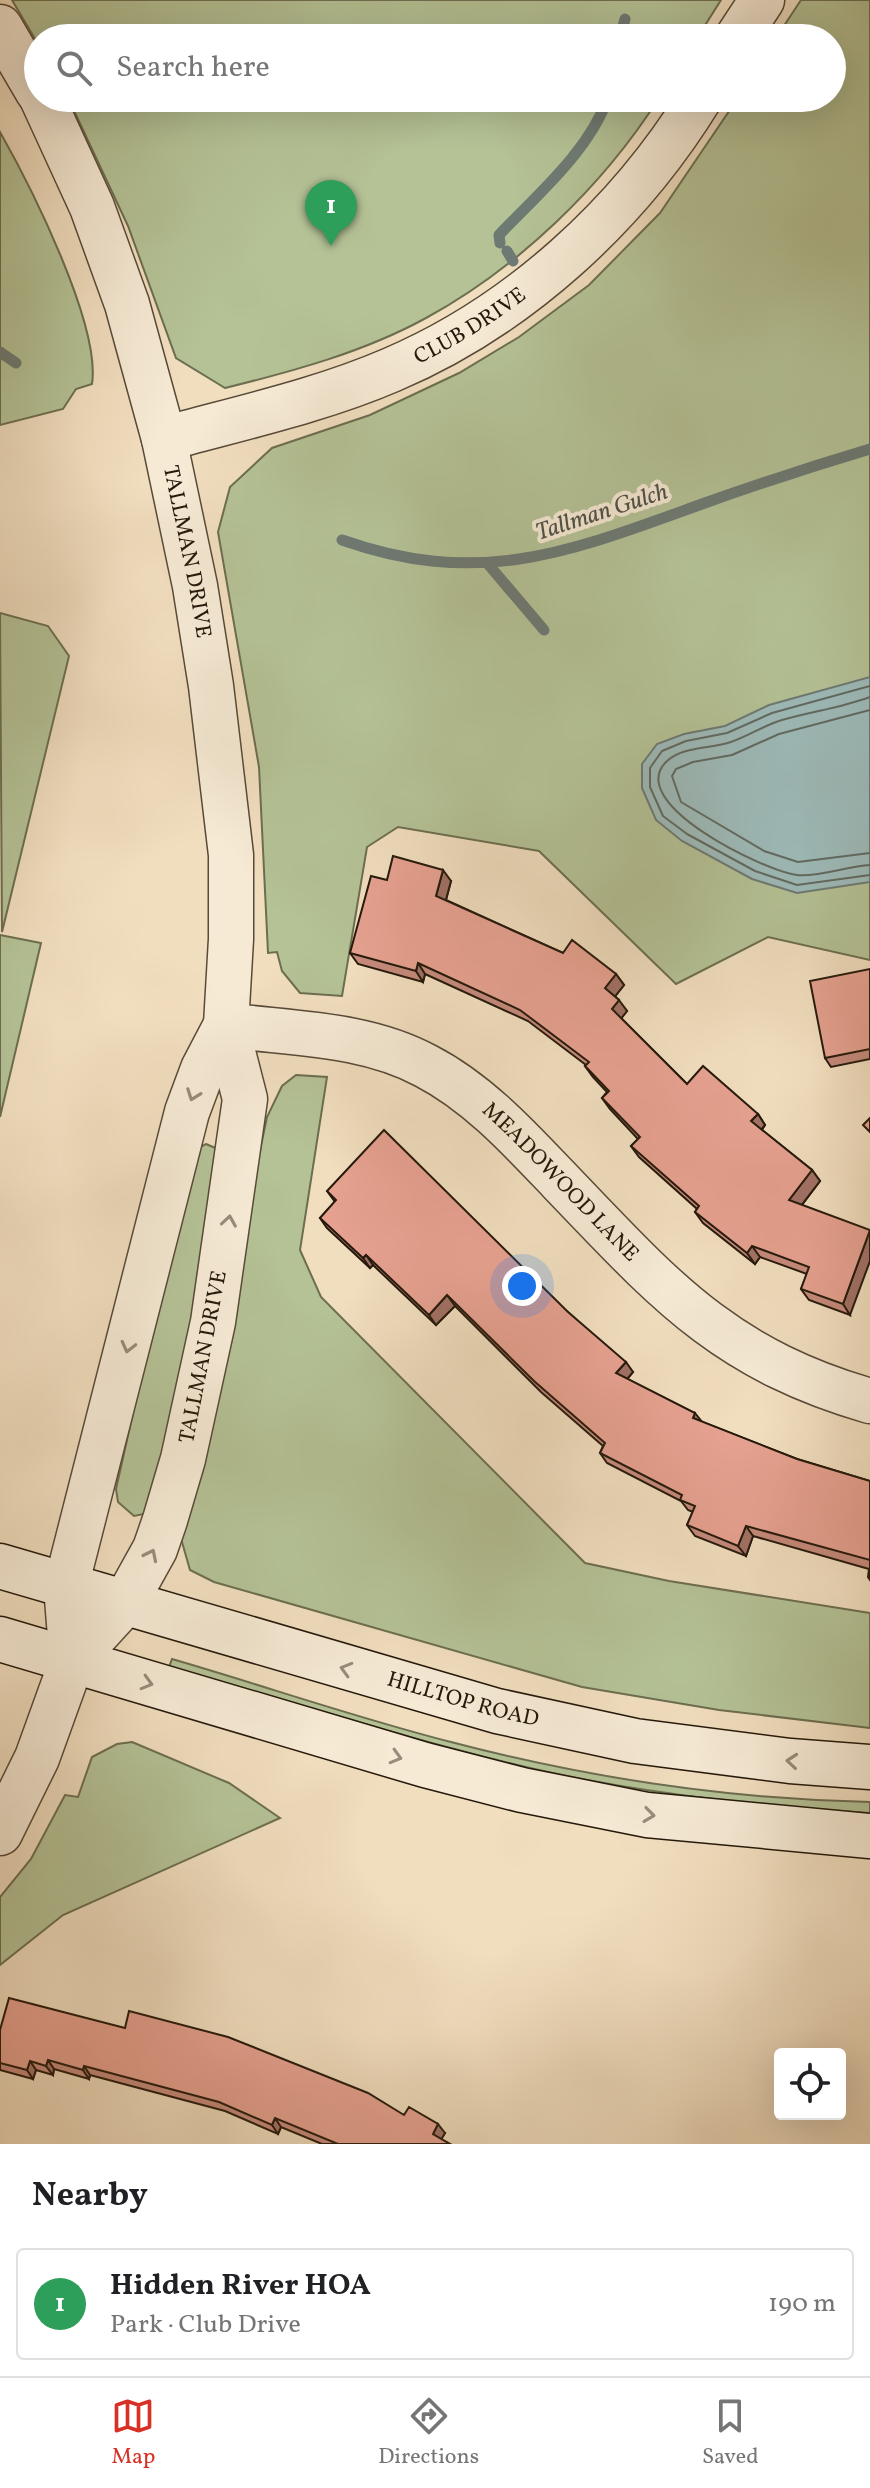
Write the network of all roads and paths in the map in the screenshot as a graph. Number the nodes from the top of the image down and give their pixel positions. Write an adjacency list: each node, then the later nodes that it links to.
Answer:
1 (762, 0): 2 (street)
2 (746, 24)
3 (0, 27): 4 (street)
4 (24, 68)
5 (49, 112): 7 (street, TALLMAN DRIVE)
6 (690, 112): 7 (street, CLUB DRIVE)
7 (164, 439): 8 (street, TALLMAN DRIVE)
8 (226, 1025): 9 (street, MEADOWOOD LANE); 11 (street, TALLMAN DRIVE, one-way to 11); 12 (street, TALLMAN DRIVE, one-way to 8)
9 (870, 1401)
10 (0, 1566): 11 (street, HILLTOP ROAD)
11 (66, 1586): 12 (street, HILLTOP ROAD); 14 (street, TALLMAN DRIVE)
12 (125, 1603): 14 (street, TALLMAN DRIVE); 15 (street, HILLTOP ROAD, one-way to 12)
13 (0, 1639): 14 (street)
14 (72, 1661): 16 (street, TALLMAN DRIVE); 17 (street, one-way to 17)
15 (870, 1767)
16 (0, 1833)
17 (870, 1836)

